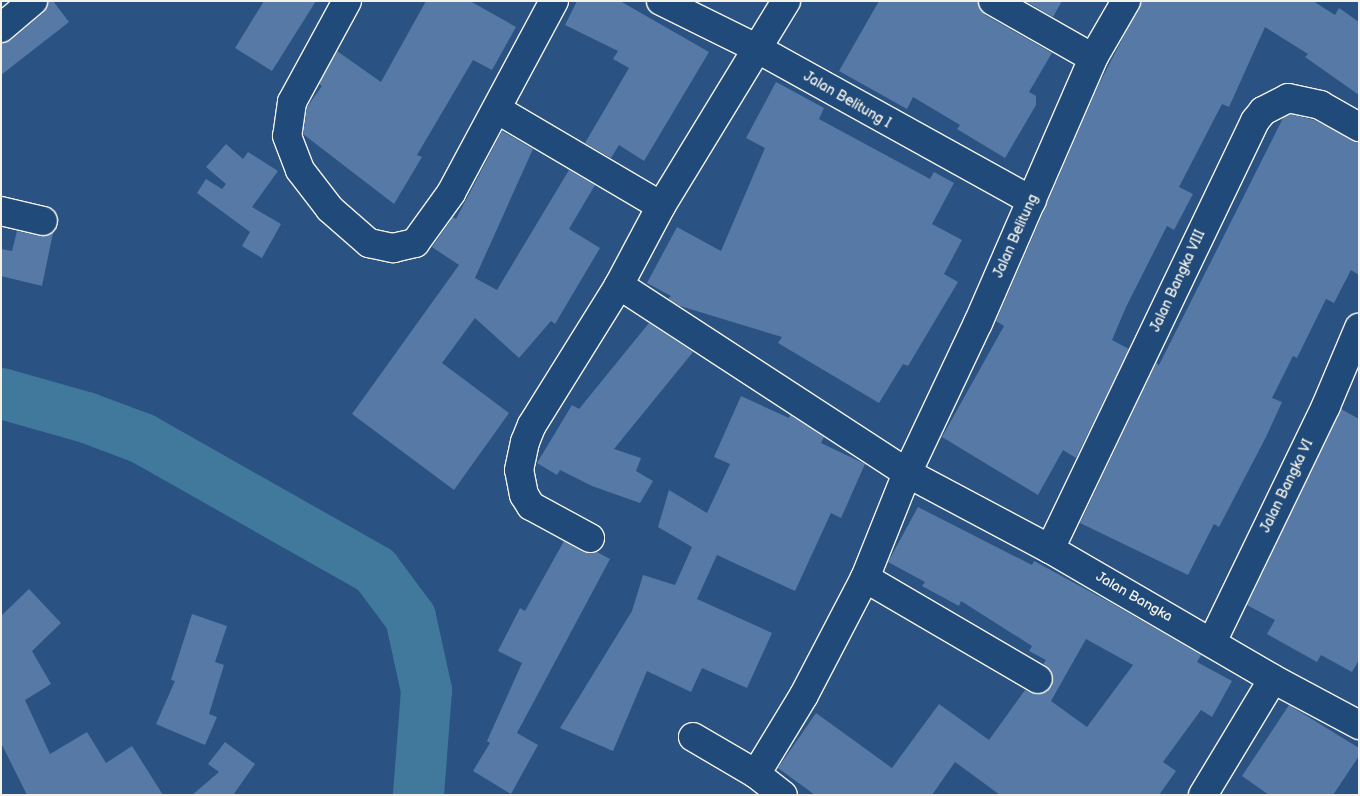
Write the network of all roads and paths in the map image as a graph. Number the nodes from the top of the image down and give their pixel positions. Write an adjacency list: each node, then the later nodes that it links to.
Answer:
1 (33, 1): 8 (street)
2 (347, 1): 11 (street)
3 (554, 1): 11 (street)
4 (661, 1): 9 (street, Jalan Belitung I)
5 (786, 1): 9 (street)
6 (993, 1): 10 (street)
7 (1126, 1): 10 (street, Jalan Belitung)
8 (1, 28)
9 (758, 49): 13 (street, Jalan Belitung I); 14 (street)
10 (1093, 58): 13 (street, Jalan Belitung)
11 (498, 110): 14 (street)
12 (1359, 128): 21 (street, Jalan Bangka VIII)
13 (1032, 201): 19 (street, Jalan Belitung)
14 (661, 206): 17 (street)
15 (1, 211): 16 (street)
16 (43, 220)
17 (619, 285): 19 (street, Jalan Bangka); 20 (street)
18 (1359, 328): 23 (street, Jalan Bangka VI)
19 (907, 473): 21 (street, Jalan Bangka); 22 (street, Jalan Belitung)
20 (590, 538)
21 (1050, 549): 23 (street, Jalan Bangka)
22 (865, 578): 24 (street); 28 (street, Jalan Belitung)
23 (1212, 642): 25 (street, Jalan Bangka)
24 (1038, 679)
25 (1273, 680): 26 (street, Jalan Bangka); 30 (street)
26 (1359, 725)
27 (693, 737): 28 (street)
28 (756, 774): 29 (street)
29 (783, 795)
30 (1203, 795)

